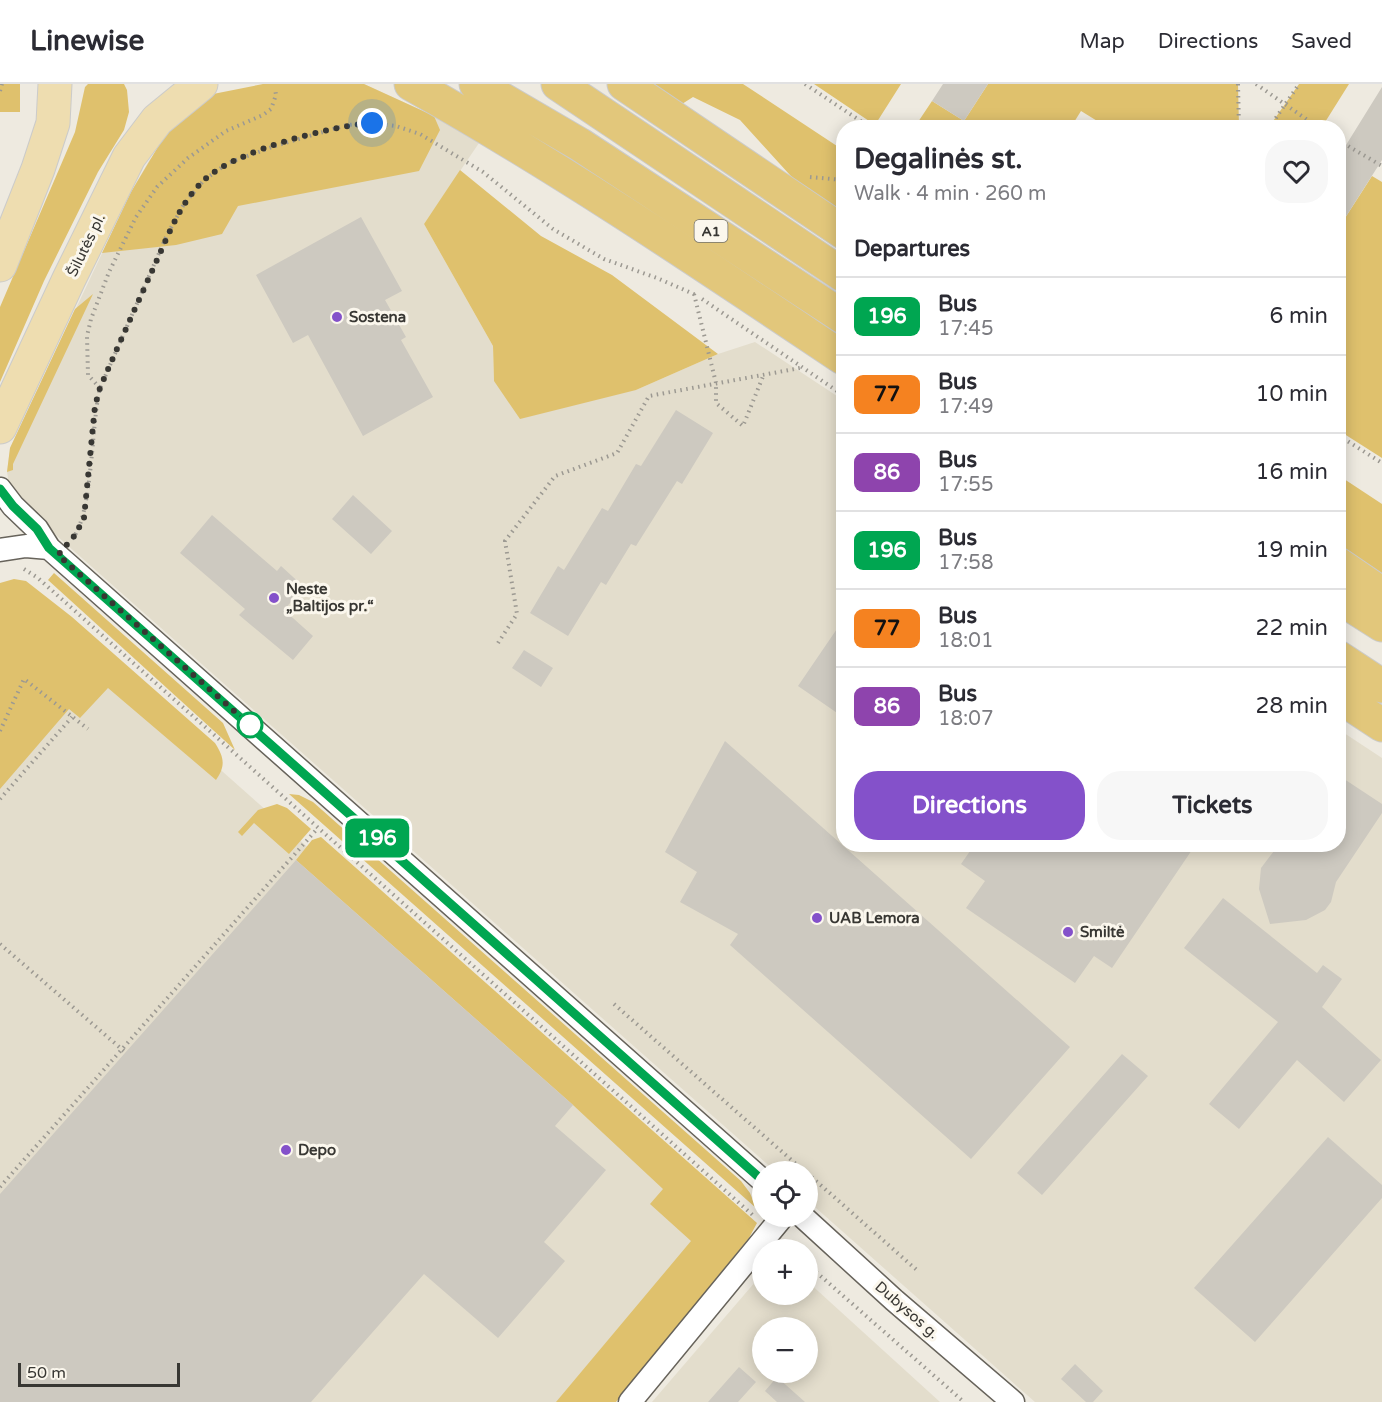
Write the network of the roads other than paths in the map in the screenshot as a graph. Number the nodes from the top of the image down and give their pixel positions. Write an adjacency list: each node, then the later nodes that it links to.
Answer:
1 (55, 84): 8 (main road)
2 (201, 84): 12 (main road, Šilutės pl.)
3 (411, 84): 11 (highway)
4 (476, 84): 10 (highway, A1)
5 (558, 84): 9 (highway, A1)
6 (624, 84): 7 (highway)
7 (836, 227)
8 (0, 265)
9 (836, 270)
10 (836, 312)
11 (836, 353)
12 (0, 427)
13 (0, 489): 15 (street)
14 (0, 550): 15 (street)
15 (53, 551): 24 (street)
16 (1346, 569): 17 (highway)
17 (1382, 594)
18 (1346, 602): 19 (highway)
19 (1382, 625)
20 (1346, 662): 21 (highway)
21 (1382, 686)
22 (1346, 701): 23 (highway)
23 (1382, 725)
24 (752, 1171)
25 (775, 1227): 27 (street)
26 (814, 1227): 28 (street, Dubysos g.)
27 (630, 1402)
28 (1013, 1402)

